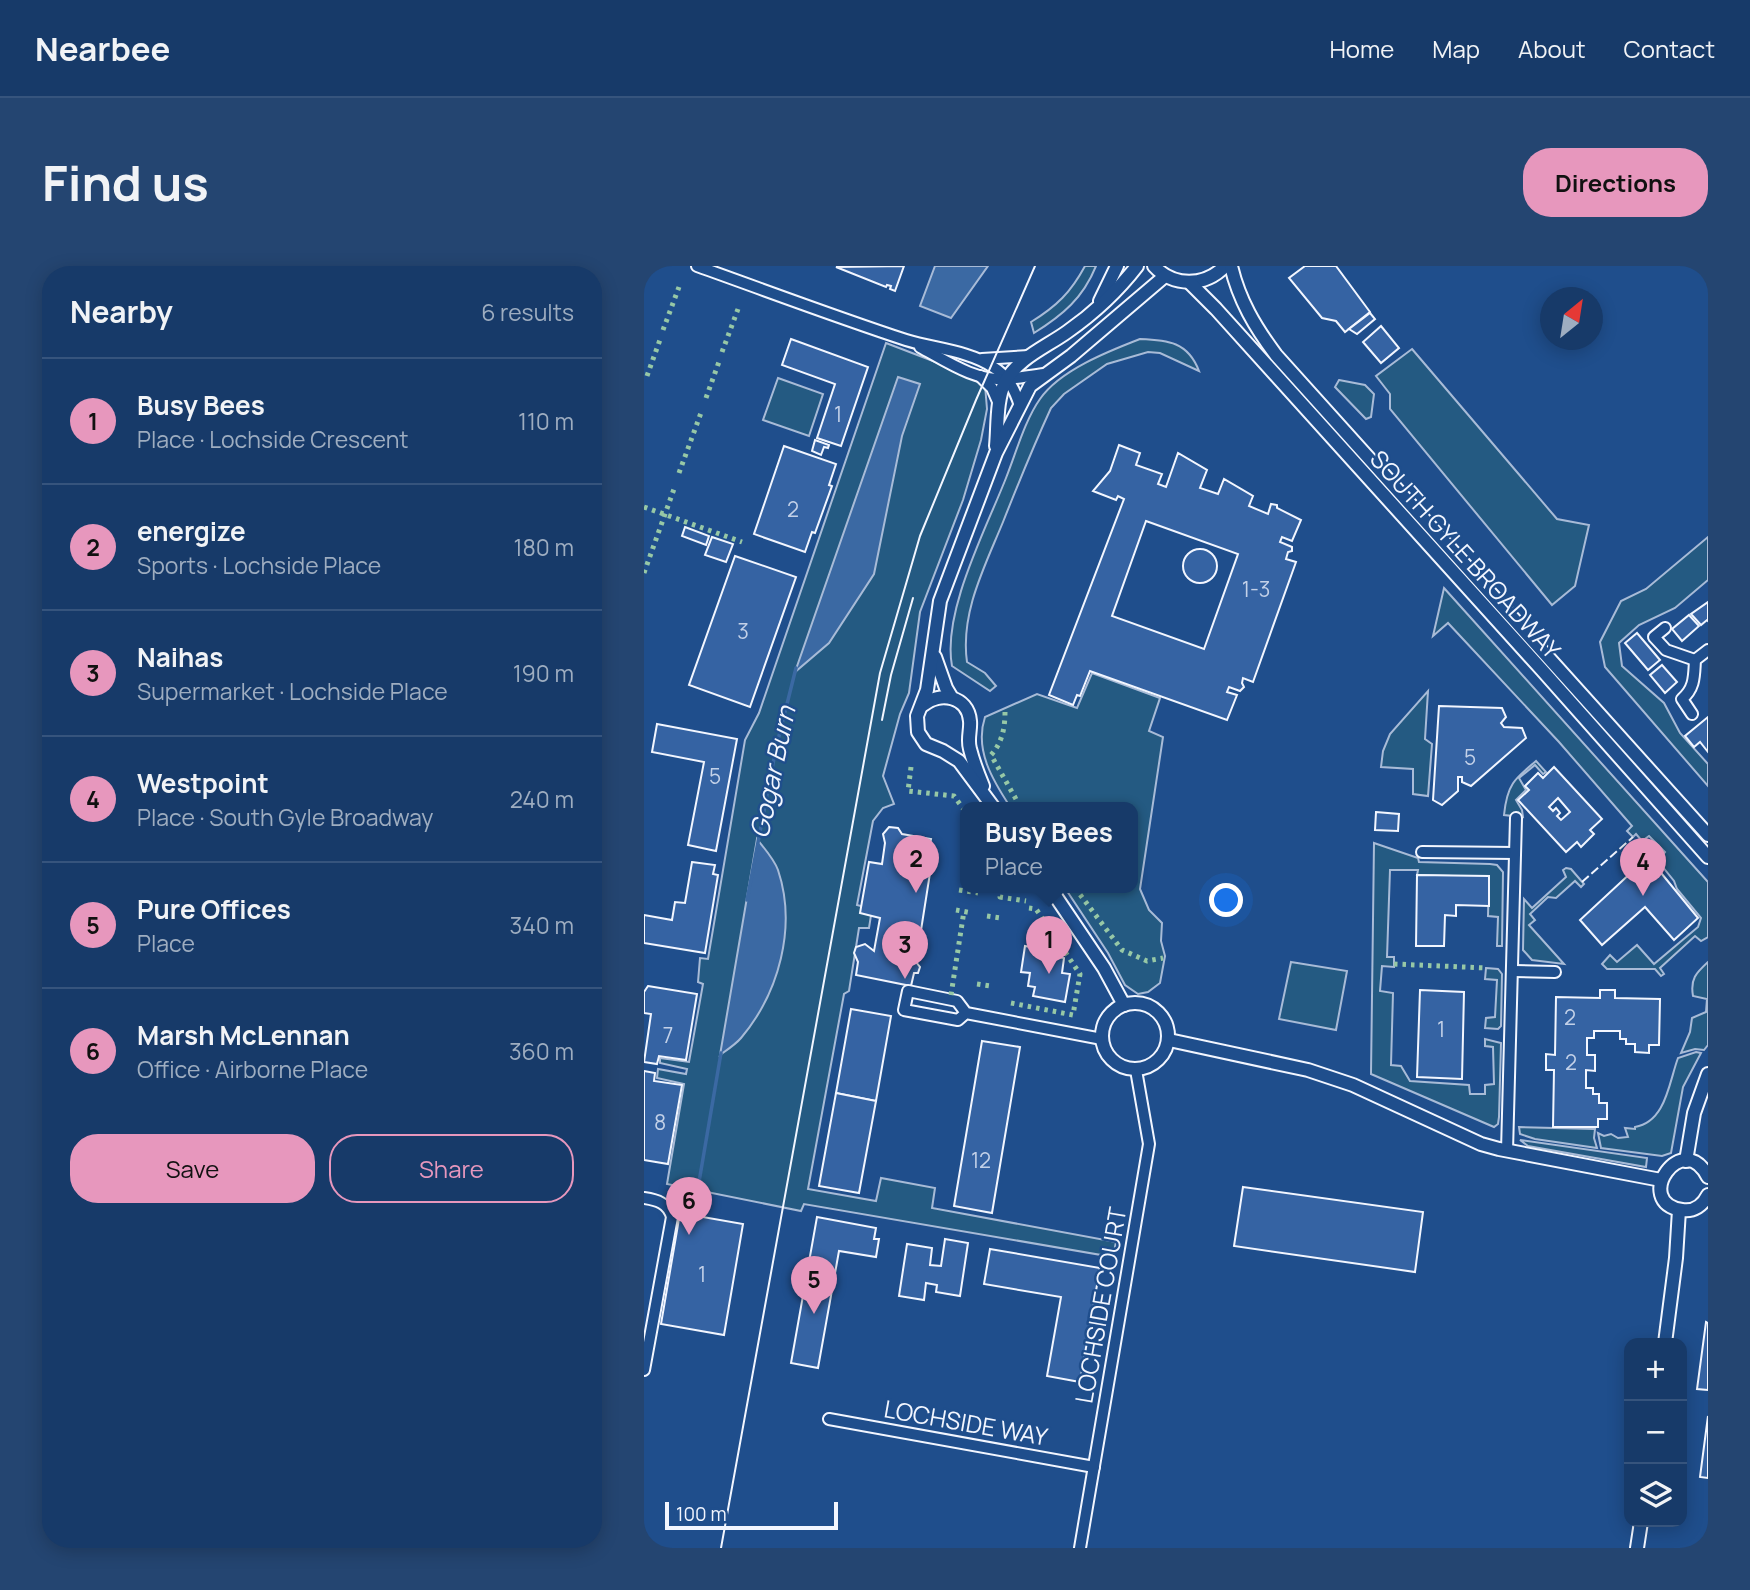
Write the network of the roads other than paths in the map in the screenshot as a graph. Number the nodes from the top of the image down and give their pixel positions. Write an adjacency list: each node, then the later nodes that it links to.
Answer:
1 (697, 266): 10 (street)
2 (1117, 266): 9 (street)
3 (1137, 266): 9 (street)
4 (1154, 266): 7 (street)
5 (1224, 266): 8 (street)
6 (1231, 266): 31 (street, SOUTH GYLE BROADWAY)
7 (1165, 276): 8 (street); 13 (street)
8 (1190, 283): 34 (street, SOUTH GYLE BROADWAY)
9 (1095, 311): 11 (street)
10 (908, 340): 12 (street); 14 (street)
11 (1029, 356): 12 (street); 15 (street)
12 (979, 359): 15 (street)
13 (1045, 373): 15 (street); 17 (street)
14 (980, 376): 15 (street); 16 (street)
15 (1007, 379): 16 (street); 17 (street)
16 (999, 404): 18 (street)
17 (1020, 406): 18 (street)
18 (996, 453): 21 (street)
19 (1665, 628): 22 (street)
20 (1708, 650): 22 (street)
21 (934, 653): 23 (street); 24 (street)
22 (1695, 660): 25 (street)
23 (952, 698): 24 (street); 26 (street)
24 (923, 705): 27 (street)
25 (1692, 714)
26 (968, 734): 27 (street); 28 (street)
27 (943, 751): 28 (street)
28 (986, 796): 29 (street)
29 (990, 802)
30 (1516, 818): 33 (street)
31 (1708, 835)
32 (1422, 852): 33 (street)
33 (1515, 853): 36 (street)
34 (1708, 857)
35 (1054, 893): 38 (street)
36 (1514, 971): 37 (street); 44 (street)
37 (1555, 972)
38 (1124, 1005): 40 (street); 41 (street)
39 (966, 1013): 39 (street); 40 (street)
40 (1102, 1039): 42 (street)
41 (1169, 1040): 42 (street); 44 (street)
42 (1136, 1070): 54 (street, LOCHSIDE COURT)
43 (1708, 1074): 45 (street)
44 (1507, 1152): 47 (street)
45 (1686, 1161): 46 (street); 47 (street)
46 (1708, 1177)
47 (1661, 1180): 50 (street)
48 (1708, 1195): 50 (street)
49 (644, 1198): 52 (street)
50 (1679, 1210): 51 (street)
51 (1666, 1338)
52 (644, 1370)
53 (830, 1419): 54 (street, LOCHSIDE WAY)
54 (1094, 1467): 56 (street, LOCHSIDE COURT)
55 (1640, 1527): 57 (street)
56 (1080, 1548)
57 (1637, 1548)

